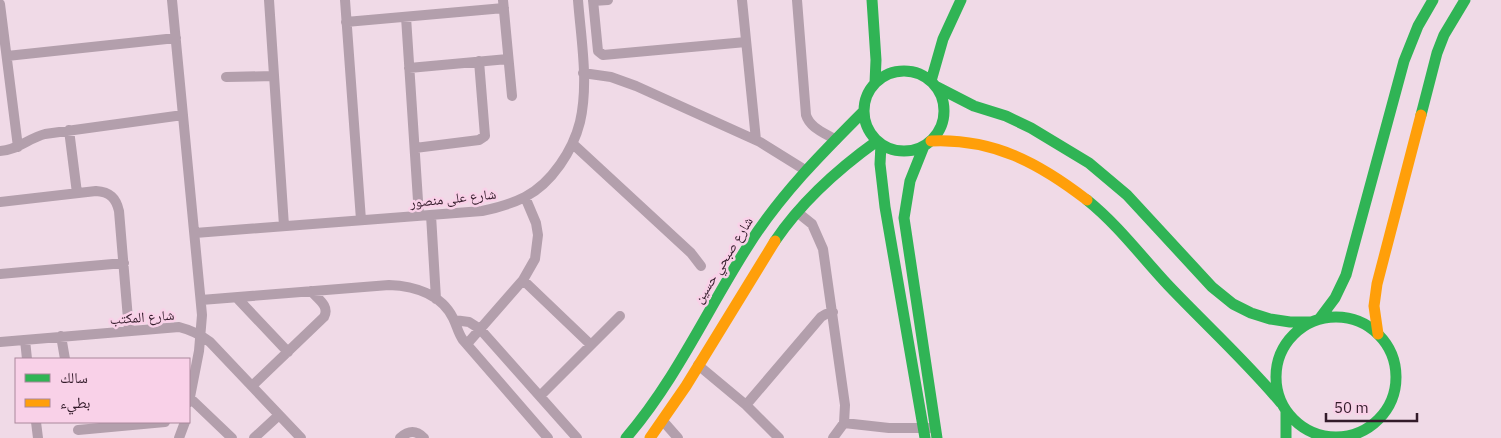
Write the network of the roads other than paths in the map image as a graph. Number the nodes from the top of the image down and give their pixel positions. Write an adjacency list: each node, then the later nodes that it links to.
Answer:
1 (172, 0): 17 (street)
2 (269, 0): 24 (street)
3 (345, 0): 16 (street)
4 (578, 0): 23 (street, شارع على منصور)
5 (608, 0): 12 (street)
6 (742, 0): 18 (street)
7 (797, 0): 33 (street)
8 (872, 0): 26 (street)
9 (961, 0): 27 (street)
10 (1433, 0): 61 (street)
11 (1465, 0): 64 (street)
12 (593, 1): 18 (street)
13 (0, 4): 19 (street)
14 (503, 4): 15 (street); 20 (street)
15 (406, 17): 16 (street); 22 (street)
16 (346, 22): 47 (street)
17 (176, 38): 19 (street); 30 (street)
18 (746, 42): 32 (street)
19 (7, 56): 37 (street)
20 (508, 59): 21 (street); 28 (street)
21 (479, 62): 22 (street); 38 (street)
22 (410, 68): 38 (street)
23 (583, 73): 32 (street); 35 (street, شارع على منصور)
24 (274, 76): 25 (street); 48 (street)
25 (226, 77)
26 (875, 83): 27 (street); 29 (street)
27 (934, 84): 36 (street); 61 (street)
28 (512, 96)
29 (864, 111): 33 (street, شارع صبحي حسين); 34 (street)
30 (183, 115): 31 (street); 49 (street)
31 (69, 130): 37 (street); 41 (street)
32 (756, 140): 40 (street)
33 (836, 140): 40 (street, شارع صبحي حسين)
34 (879, 142): 36 (street); 44 (street); 89 (street)
35 (573, 144): 42 (street, شارع على منصور); 51 (street)
36 (928, 144): 81 (street); 90 (street)
37 (18, 147): 39 (street)
38 (415, 148): 46 (street)
39 (0, 152)
40 (806, 170): 101 (street, شارع صبحي حسين)
41 (77, 193): 43 (street); 50 (street)
42 (525, 197): 45 (street, شارع على منصور); 53 (street)
43 (0, 202)
44 (797, 212): 58 (street); 74 (street)
45 (431, 215): 46 (street, شارع على منصور); 56 (street)
46 (419, 216): 47 (street, شارع على منصور)
47 (361, 220): 48 (street, شارع على منصور)
48 (284, 226): 49 (street, شارع على منصور)
49 (195, 233): 57 (street)
50 (124, 263): 52 (street); 63 (street)
51 (701, 266)
52 (0, 274)
53 (523, 280): 62 (street); 70 (street)
54 (311, 291): 55 (street); 56 (street); 71 (street)
55 (237, 298): 57 (street); 71 (street)
56 (436, 299): 60 (street)
57 (201, 300): 65 (street)
58 (833, 312): 80 (street); 87 (street)
59 (620, 316): 70 (street)
60 (454, 320): 62 (street); 69 (street)
61 (1315, 320): 64 (street); 81 (street)
62 (480, 329): 69 (street); 78 (street)
63 (129, 331): 65 (street, شارع المكتب); 66 (street, شارع المكتب)
64 (1378, 334): 91 (street)
65 (201, 335): 75 (street); 76 (street, شارع المكتب)
66 (61, 336): 67 (street, شارع المكتب); 73 (street)
67 (25, 340): 68 (street, شارع المكتب); 72 (street)
68 (0, 342)
69 (467, 344): 99 (street)
70 (591, 345): 78 (street)
71 (288, 352): 76 (street)
72 (28, 358)
73 (65, 358)
74 (698, 365): 80 (street); 83 (street)
75 (192, 376): 77 (street)
76 (252, 386): 82 (street, شارع المكتب)
77 (190, 392)
78 (540, 396): 100 (street)
79 (190, 401): 94 (street)
80 (746, 405): 104 (street)
81 (1284, 407): 91 (street); 106 (street)
82 (279, 415): 95 (street); 96 (street, شارع المكتب)
83 (663, 421): 102 (street); 103 (street)
84 (36, 423): 92 (street)
85 (154, 423): 88 (street)
86 (184, 423): 93 (street)
87 (844, 423): 89 (street); 105 (street)
88 (78, 430)
89 (924, 433): 90 (street)
90 (936, 433)
91 (1357, 435)
92 (38, 438)
93 (179, 438)
94 (232, 438)
95 (254, 438)
96 (300, 438)
97 (400, 438): 98 (street)
98 (424, 438)
99 (548, 438)
100 (577, 438)
101 (626, 438)
102 (650, 438)
103 (678, 438)
104 (779, 438)
105 (833, 438)
106 (1286, 438)

